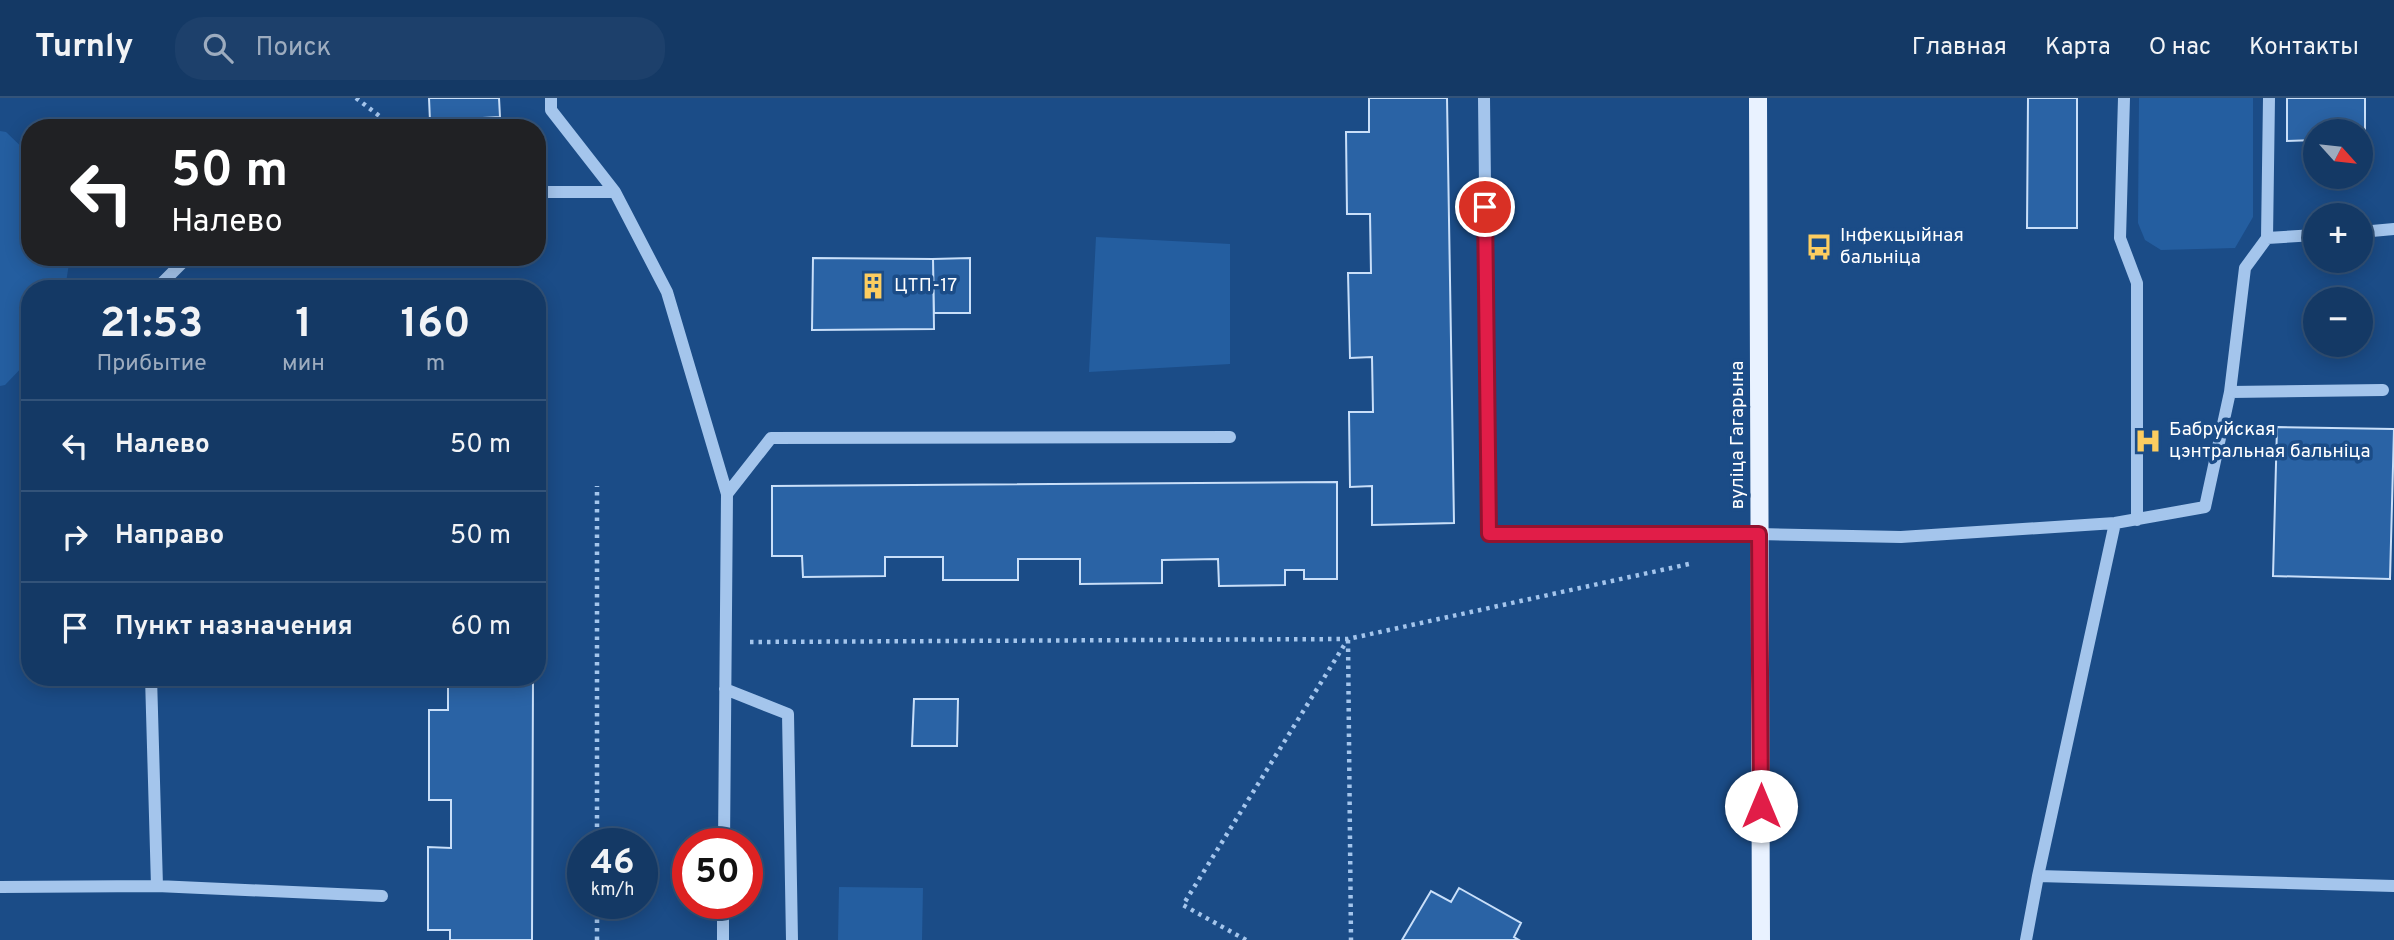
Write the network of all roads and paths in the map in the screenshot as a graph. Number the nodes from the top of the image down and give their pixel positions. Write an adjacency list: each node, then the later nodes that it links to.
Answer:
1 (356, 98): 7 (path)
2 (551, 98): 9 (lane)
3 (1484, 98): 23 (lane)
4 (1758, 98): 23 (main road, вуліца Гагарына)
5 (2124, 98): 21 (lane)
6 (2269, 98): 13 (lane)
7 (383, 119)
8 (546, 192): 9 (lane)
9 (615, 192): 20 (lane)
10 (2394, 229): 11 (lane)
11 (2373, 231)
12 (2303, 236): 13 (lane)
13 (2267, 238): 17 (lane)
14 (179, 266): 15 (lane)
15 (165, 280)
16 (2382, 390): 17 (lane)
17 (2230, 392): 21 (lane)
18 (1230, 437): 20 (lane)
19 (597, 486): 29 (path)
20 (727, 495): 26 (lane)
21 (2137, 520): 22 (lane)
22 (2115, 523): 23 (lane); 31 (lane)
23 (1759, 534): 43 (main road, вуліца Гагарына)
24 (1689, 564): 25 (path)
25 (1348, 639): 26 (path); 41 (path); 42 (path)
26 (725, 642): 28 (lane)
27 (151, 686): 32 (lane)
28 (725, 689): 30 (lane); 40 (lane)
29 (597, 828)
30 (724, 828)
31 (2038, 876): 33 (lane); 44 (lane)
32 (157, 886): 34 (lane); 35 (lane)
33 (2394, 886)
34 (0, 887)
35 (382, 896)
36 (597, 919): 38 (path)
37 (723, 919): 39 (lane)
38 (597, 940)
39 (723, 940)
40 (792, 940)
41 (1246, 940)
42 (1351, 940)
43 (1762, 940)
44 (2026, 940)

